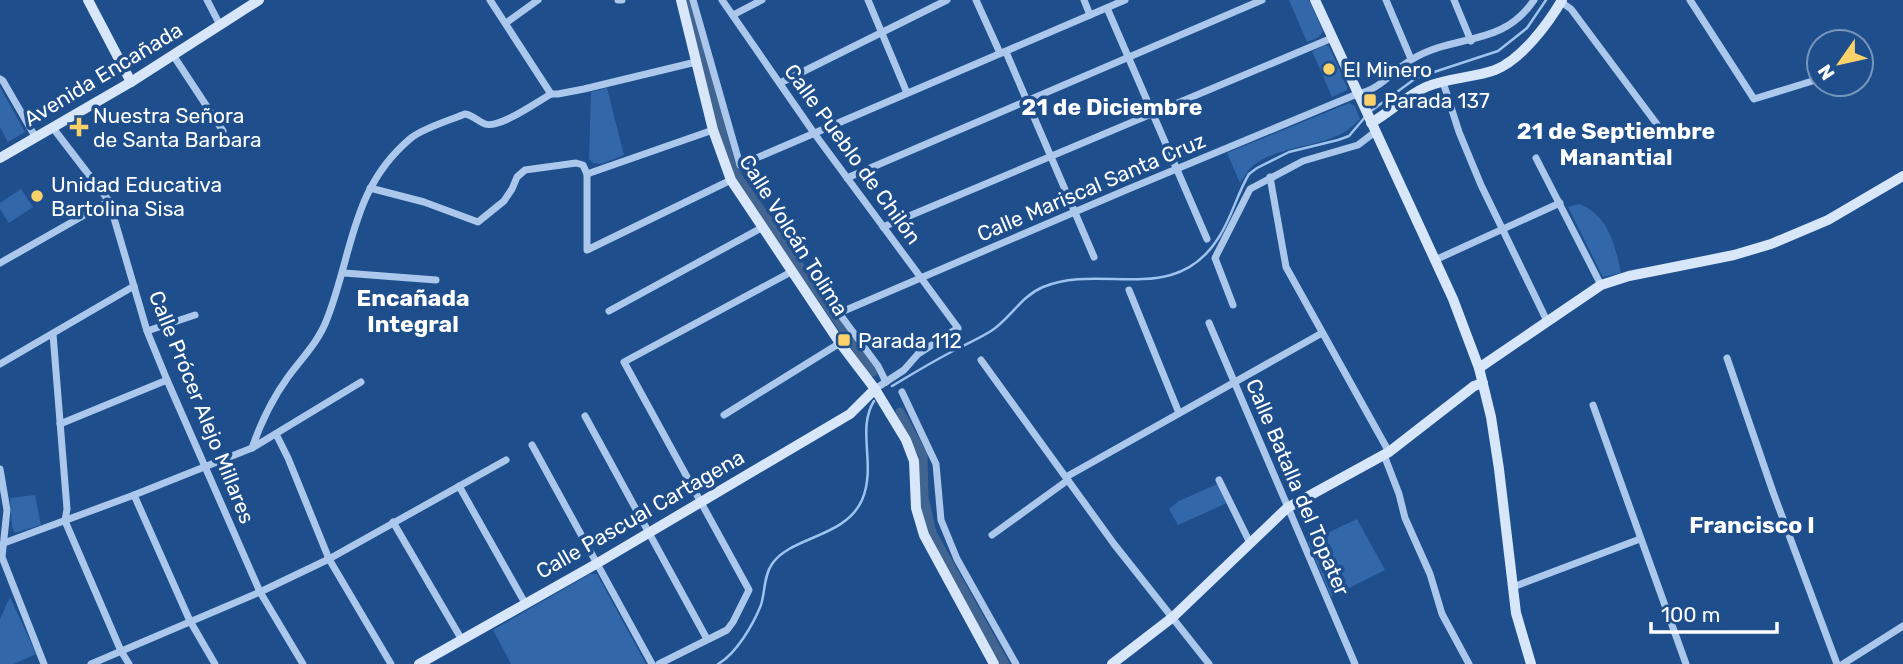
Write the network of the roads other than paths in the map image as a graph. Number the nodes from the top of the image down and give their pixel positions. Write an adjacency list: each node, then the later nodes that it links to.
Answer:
1 (88, 0): 36 (street)
2 (207, 0): 26 (street)
3 (259, 0): 26 (street, Avenida Encañada)
4 (490, 0): 25 (street)
5 (538, 0): 25 (street)
6 (681, 0): 34 (street, Calle Volcán Tolima)
7 (693, 0): 49 (street)
8 (722, 0): 23 (street, Calle Pueblo de Chilón)
9 (762, 0): 23 (street)
10 (868, 0): 27 (street)
11 (947, 0): 27 (street)
12 (976, 0): 30 (street)
13 (1084, 0): 24 (street)
14 (1125, 0): 22 (street)
15 (1262, 0): 32 (street)
16 (1315, 0): 28 (street)
17 (1386, 0): 33 (street)
18 (1454, 0): 29 (street)
19 (1534, 0): 29 (street, Calle Mariscal Santa Cruz)
20 (1690, 0): 39 (street)
21 (1561, 1): 37 (street); 50 (street)
22 (1107, 8): 24 (street); 32 (street)
23 (733, 15): 38 (street, Calle Pueblo de Chilón)
24 (1090, 15): 30 (street)
25 (506, 23): 40 (street)
26 (220, 25): 31 (street, Avenida Encañada)
27 (881, 33): 38 (street); 41 (street)
28 (1332, 38): 42 (street); 44 (street)
29 (1471, 41): 33 (street, Calle Mariscal Santa Cruz)
30 (1003, 53): 41 (street); 43 (street)
31 (173, 55): 36 (street, Avenida Encañada); 48 (street)
32 (1128, 57): 43 (street); 44 (street)
33 (1411, 59): 42 (street, Calle Mariscal Santa Cruz)
34 (696, 62): 40 (street); 47 (street, Calle Volcán Tolima)
35 (0, 79): 51 (street)
36 (131, 82): 46 (street, Avenida Encañada)
37 (1443, 82): 45 (street); 67 (street)
38 (780, 83): 49 (street, Calle Pueblo de Chilón)
39 (1805, 83)
40 (551, 93): 61 (street)
41 (908, 93): 49 (street)
42 (1357, 94): 45 (street); 55 (street, Calle Mariscal Santa Cruz)
43 (1027, 101): 52 (street); 59 (street)
44 (1152, 113): 52 (street); 55 (street)
45 (1370, 121): 58 (street); 70 (street)
46 (53, 128): 51 (street, Avenida Encañada); 62 (street, Calle Prócer Alejo Millares)
47 (713, 130): 56 (street); 60 (street, Calle Volcán Tolima)
48 (223, 131)
49 (814, 133): 59 (street, Calle Pueblo de Chilón)
50 (1665, 135)
51 (36, 138): 53 (street, Avenida Encañada)
52 (1050, 155): 64 (street); 66 (street)
53 (0, 158)
54 (1536, 158): 63 (street)
55 (1176, 169): 64 (street, Calle Mariscal Santa Cruz); 68 (street)
56 (587, 174): 60 (street); 61 (street)
57 (1903, 176): 76 (street)
58 (1270, 177): 79 (street); 85 (street)
59 (847, 178): 66 (street, Calle Pueblo de Chilón)
60 (731, 180): 65 (street, Calle Volcán Tolima)
61 (370, 188): 73 (street)
62 (109, 201): 71 (street); 77 (street, Calle Prócer Alejo Millares)
63 (1560, 203): 67 (street); 76 (street)
64 (1074, 212): 69 (street); 74 (street, Calle Mariscal Santa Cruz)
65 (762, 227): 72 (street, Calle Volcán Tolima); 80 (street)
66 (883, 227): 74 (street, Calle Pueblo de Chilón)
67 (1503, 230): 70 (street); 82 (street)
68 (1207, 239)
69 (1094, 257)
70 (1435, 260): 91 (street)
71 (0, 263)
72 (791, 272): 87 (street, Calle Volcán Tolima); 115 (street)
73 (344, 273): 75 (street); 106 (street)
74 (921, 278): 95 (street, Calle Pueblo de Chilón); 95 (street, Calle Mariscal Santa Cruz)
75 (436, 280)
76 (1601, 285): 82 (street)
77 (134, 286): 84 (street, Calle Prócer Alejo Millares); 86 (street)
78 (1129, 290): 100 (street)
79 (1233, 305)
80 (608, 311)
81 (195, 315): 84 (street)
82 (1547, 321): 91 (street)
83 (1209, 323): 93 (street, Calle Batalla del Topater)
84 (147, 331): 92 (street, Calle Prócer Alejo Millares)
85 (1322, 333): 93 (street); 107 (street)
86 (53, 334): 90 (street); 103 (street)
87 (840, 343): 97 (street, Calle Volcán Tolima); 101 (street)
88 (1727, 358): 153 (street)
89 (981, 360): 111 (street)
90 (0, 364)
91 (1479, 368): 96 (street)
92 (167, 380): 103 (street); 109 (street, Calle Prócer Alejo Millares)
93 (1233, 381): 100 (street); 116 (street, Calle Batalla del Topater)
94 (361, 382): 104 (street)
95 (886, 382): 97 (street)
96 (1483, 383): 107 (street); 127 (street)
97 (875, 390): 115 (street, Calle Pascual Cartagena); 145 (street, Calle Volcán Tolima)
98 (902, 392): 146 (street)
99 (1593, 405): 122 (street)
100 (1179, 413): 111 (street)
101 (724, 415)
102 (585, 416): 120 (street)
103 (60, 424): 118 (street)
104 (276, 434): 106 (street); 125 (street)
105 (532, 445): 126 (street)
106 (252, 448): 109 (street)
107 (1387, 454): 116 (street); 150 (street)
108 (506, 460): 113 (street)
109 (207, 467): 114 (street); 128 (street, Calle Prócer Alejo Millares)
110 (0, 468): 117 (street)
111 (1067, 479): 121 (street); 130 (street)
112 (1219, 480): 124 (street)
113 (458, 486): 119 (street); 129 (street)
114 (134, 495): 118 (street); 131 (street)
115 (701, 502): 120 (street, Calle Pascual Cartagena); 133 (street)
116 (1287, 508): 124 (street); 149 (street, Calle Batalla del Topater)
117 (4, 510): 123 (street)
118 (65, 520): 123 (street); 135 (street)
119 (393, 522): 125 (street); 134 (street)
120 (648, 533): 126 (street, Calle Pascual Cartagena); 133 (street)
121 (992, 535)
122 (1640, 538): 127 (street); 152 (street)
123 (4, 543): 136 (street)
124 (1250, 543): 130 (street)
125 (329, 559): 128 (street); 141 (street)
126 (596, 564): 129 (street, Calle Pascual Cartagena); 143 (street)
127 (1513, 587): 151 (street)
128 (260, 592): 131 (street); 140 (street, Calle Prócer Alejo Millares)
129 (526, 603): 134 (street, Calle Pascual Cartagena)
130 (1173, 617): 147 (street); 148 (street)
131 (190, 621): 135 (street); 139 (street)
132 (1903, 626): 154 (street)
133 (707, 639): 144 (street)
134 (462, 640): 142 (street, Calle Pascual Cartagena)
135 (121, 651): 137 (street); 138 (street)
136 (44, 664)
137 (91, 664)
138 (129, 664)
139 (215, 664)
140 (303, 664)
141 (391, 664)
142 (419, 664)
143 (652, 664)
144 (659, 664)
145 (994, 664)
146 (1016, 664)
147 (1112, 664)
148 (1209, 664)
149 (1355, 664)
150 (1468, 664)
151 (1531, 664)
152 (1686, 664)
153 (1837, 664)
154 (1843, 664)

